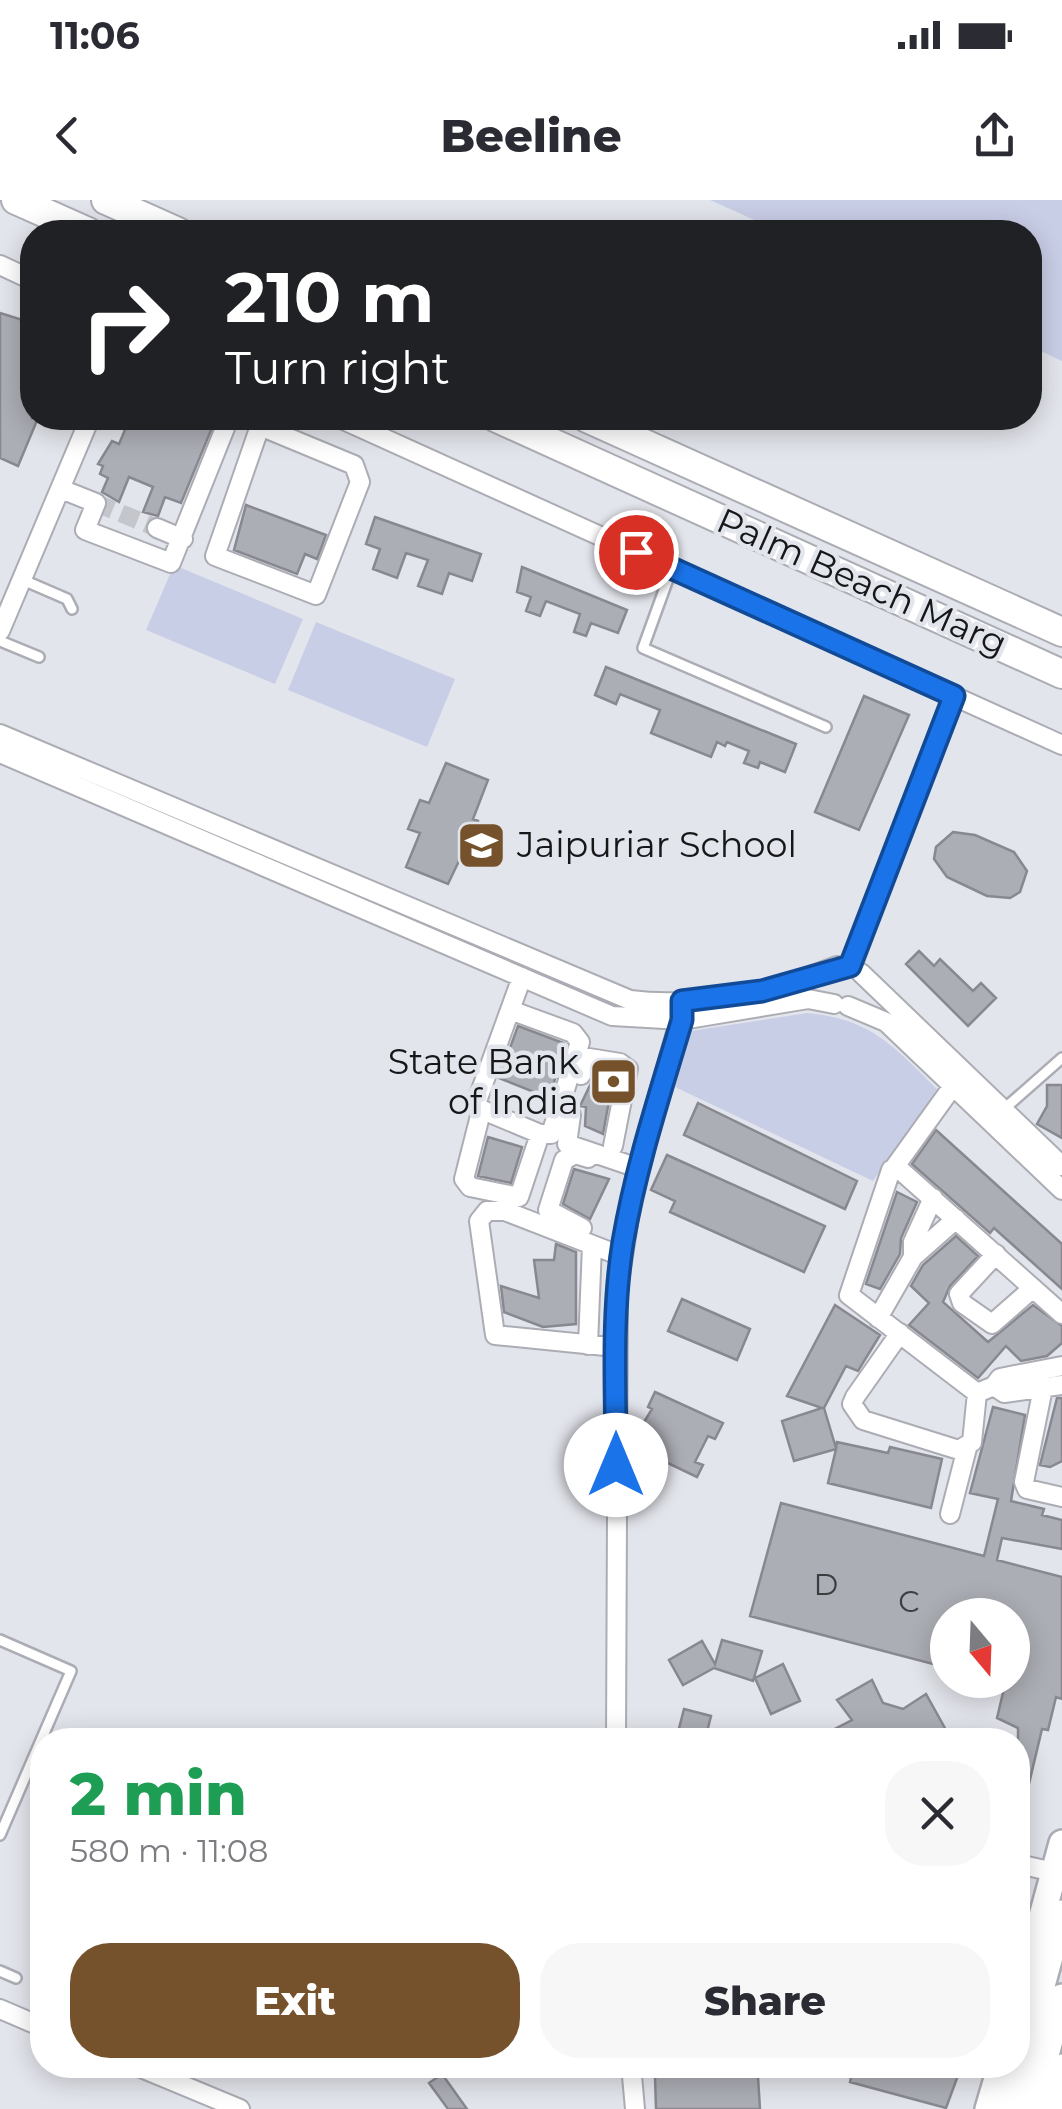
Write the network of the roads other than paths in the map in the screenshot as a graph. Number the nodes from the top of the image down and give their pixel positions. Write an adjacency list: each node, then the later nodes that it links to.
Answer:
1 (16, 200): 3 (main road)
2 (106, 200): 4 (main road)
3 (61, 220)
4 (151, 220)
5 (85, 430): 14 (street)
6 (224, 430): 16 (street)
7 (259, 430): 13 (street)
8 (270, 430): 13 (street)
9 (341, 430): 13 (street)
10 (366, 430): 17 (street)
11 (523, 430): 24 (main road, Palm Beach Marg)
12 (614, 430): 21 (main road, Palm Beach Marg)
13 (333, 456)
14 (61, 489): 16 (street); 18 (street)
15 (158, 528): 16 (street)
16 (183, 539)
17 (672, 568): 25 (street); 26 (lane)
18 (20, 579): 19 (lane); 20 (street)
19 (72, 609)
20 (0, 631)
21 (1062, 632)
22 (0, 641): 23 (lane)
23 (39, 657)
24 (1062, 674)
25 (954, 696): 28 (street); 30 (street)
26 (826, 727)
27 (0, 734): 34 (street)
28 (1062, 745)
29 (0, 752): 31 (street)
30 (849, 968): 32 (street); 32 (street); 34 (street); 37 (street)
31 (522, 977): 33 (street); 34 (street)
32 (841, 1005): 34 (street); 36 (street)
33 (510, 1010): 38 (street); 39 (street)
34 (682, 1010): 43 (street)
35 (1062, 1058): 37 (lane)
36 (954, 1086): 42 (street); 44 (street)
37 (1004, 1109): 41 (street)
38 (482, 1112): 39 (street); 39 (street)
39 (540, 1134)
40 (613, 1146): 43 (street)
41 (1062, 1166)
42 (894, 1168): 45 (street); 55 (street)
43 (637, 1170): 48 (street); 48 (street)
44 (1062, 1190)
45 (932, 1198): 46 (street); 50 (street)
46 (956, 1219): 49 (street); 50 (street)
47 (592, 1245): 48 (street); 51 (street); 57 (street)
48 (622, 1250): 52 (street)
49 (996, 1254): 53 (street); 53 (street)
50 (913, 1257): 55 (street)
51 (590, 1286): 52 (street); 57 (street)
52 (618, 1288): 58 (street)
53 (1032, 1288): 54 (street)
54 (1062, 1314)
55 (878, 1318): 56 (street)
56 (900, 1333): 61 (street); 62 (street)
57 (588, 1344): 58 (street)
58 (615, 1347): 67 (street)
59 (1062, 1366): 61 (street)
60 (1053, 1387): 61 (street); 63 (street)
61 (986, 1389): 62 (street)
62 (968, 1448): 64 (street)
63 (1062, 1497)
64 (950, 1514)
65 (0, 1640): 66 (lane)
66 (46, 1728)
67 (616, 1728)
68 (30, 1765): 69 (lane)
69 (0, 1835)
70 (1062, 1842): 72 (main road)
71 (1030, 1867): 72 (street)
72 (1054, 1872): 74 (main road)
73 (1062, 1913): 80 (main road)
74 (1030, 1959)
75 (0, 1971): 76 (lane)
76 (16, 1978)
77 (1062, 1998): 90 (main road)
78 (0, 2010): 79 (street)
79 (30, 2022)
80 (1030, 2029)
81 (1062, 2067): 91 (main road)
82 (165, 2078): 86 (street)
83 (632, 2078): 87 (street)
84 (996, 2078): 88 (main road)
85 (1017, 2078): 89 (main road)
86 (240, 2109)
87 (635, 2109)
88 (988, 2109)
89 (1008, 2109)
90 (1031, 2109)
91 (1050, 2109)

